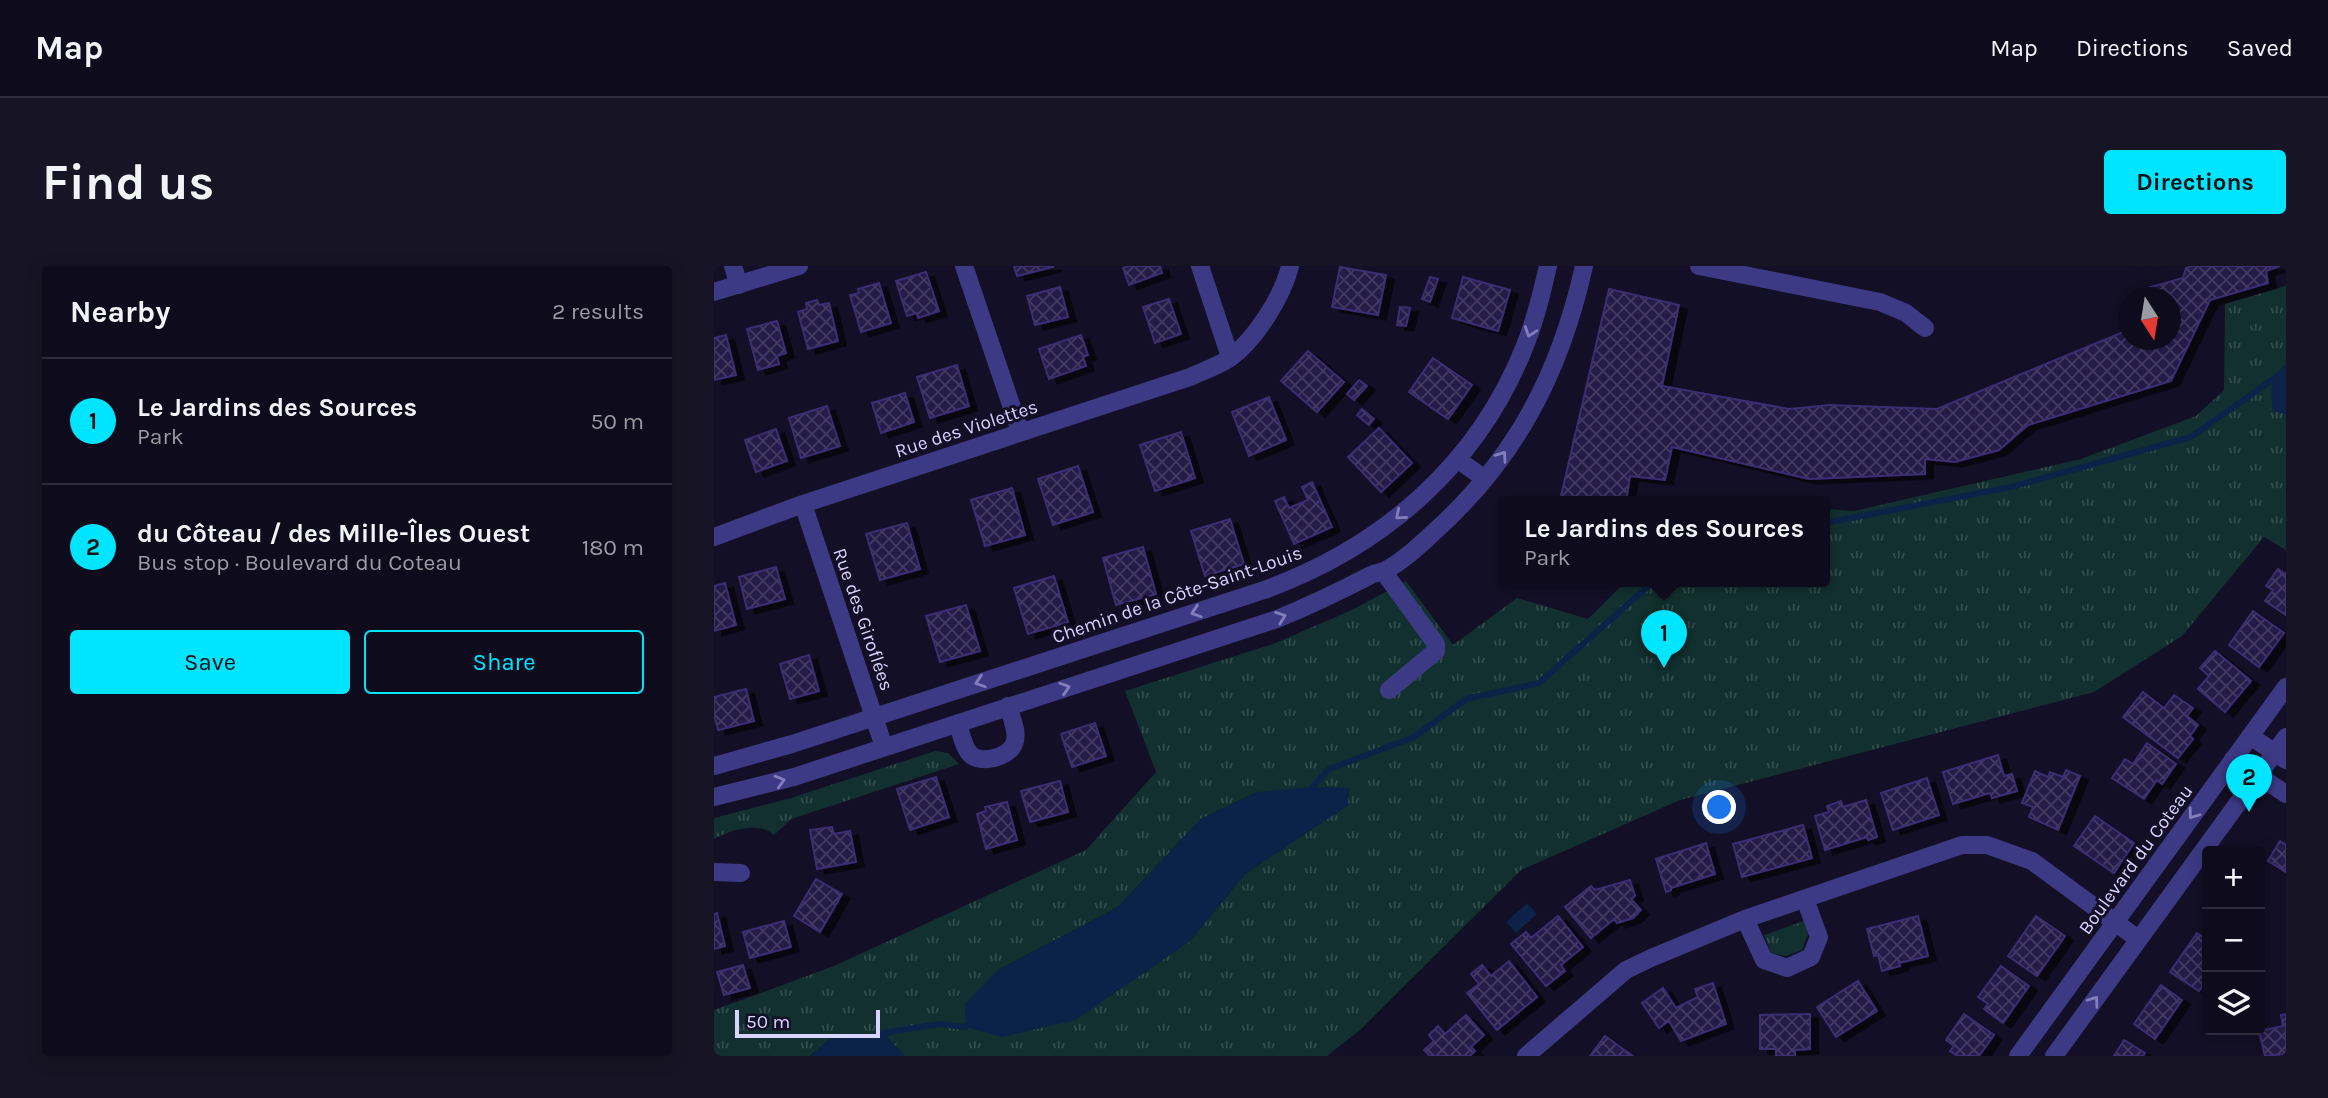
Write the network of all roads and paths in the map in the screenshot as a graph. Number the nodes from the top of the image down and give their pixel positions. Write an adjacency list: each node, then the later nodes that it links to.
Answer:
1 (733, 266): 9 (street)
2 (799, 266): 9 (street)
3 (964, 266): 13 (street)
4 (1200, 266): 12 (street)
5 (1290, 266): 12 (street, Rue des Violettes)
6 (1548, 266): 14 (street, Chemin de la Côte-Saint-Louis, one-way to 14)
7 (1584, 266): 15 (street, one-way to 7)
8 (1699, 266): 11 (street)
9 (739, 285): 10 (street)
10 (714, 292)
11 (1925, 328)
12 (1230, 357): 13 (street, Rue des Violettes)
13 (1020, 431): 16 (street, Rue des Violettes)
14 (1457, 459): 15 (street); 22 (street, Chemin de la Côte-Saint-Louis, one-way to 22)
15 (1485, 479): 18 (street)
16 (803, 504): 17 (street, Rue des Violettes); 22 (street, Rue des Giroflées)
17 (714, 537)
18 (1383, 571): 20 (street); 21 (street, one-way to 18)
19 (2286, 687): 24 (street, Boulevard du Coteau)
20 (1389, 690)
21 (1008, 706): 23 (street); 23 (street)
22 (875, 717): 26 (street, Rue des Giroflées); 29 (street, Chemin de la Côte-Saint-Louis)
23 (958, 723): 26 (street)
24 (2250, 736): 27 (street); 28 (street, Boulevard du Coteau)
25 (2286, 737): 27 (street)
26 (884, 747): 32 (street, one-way to 26)
27 (2280, 756): 30 (street)
28 (2233, 759): 30 (street); 37 (street, Boulevard du Coteau, one-way to 37)
29 (714, 766)
30 (2258, 776): 31 (street); 38 (street)
31 (2286, 794)
32 (714, 797)
33 (714, 872): 34 (street)
34 (741, 873)
35 (1805, 899): 36 (street); 36 (street); 37 (street)
36 (1745, 919): 39 (street)
37 (2115, 922): 38 (street); 40 (street, Boulevard du Coteau)
38 (2138, 939): 41 (street, one-way to 38)
39 (1526, 1056)
40 (2018, 1056)
41 (2054, 1056)

